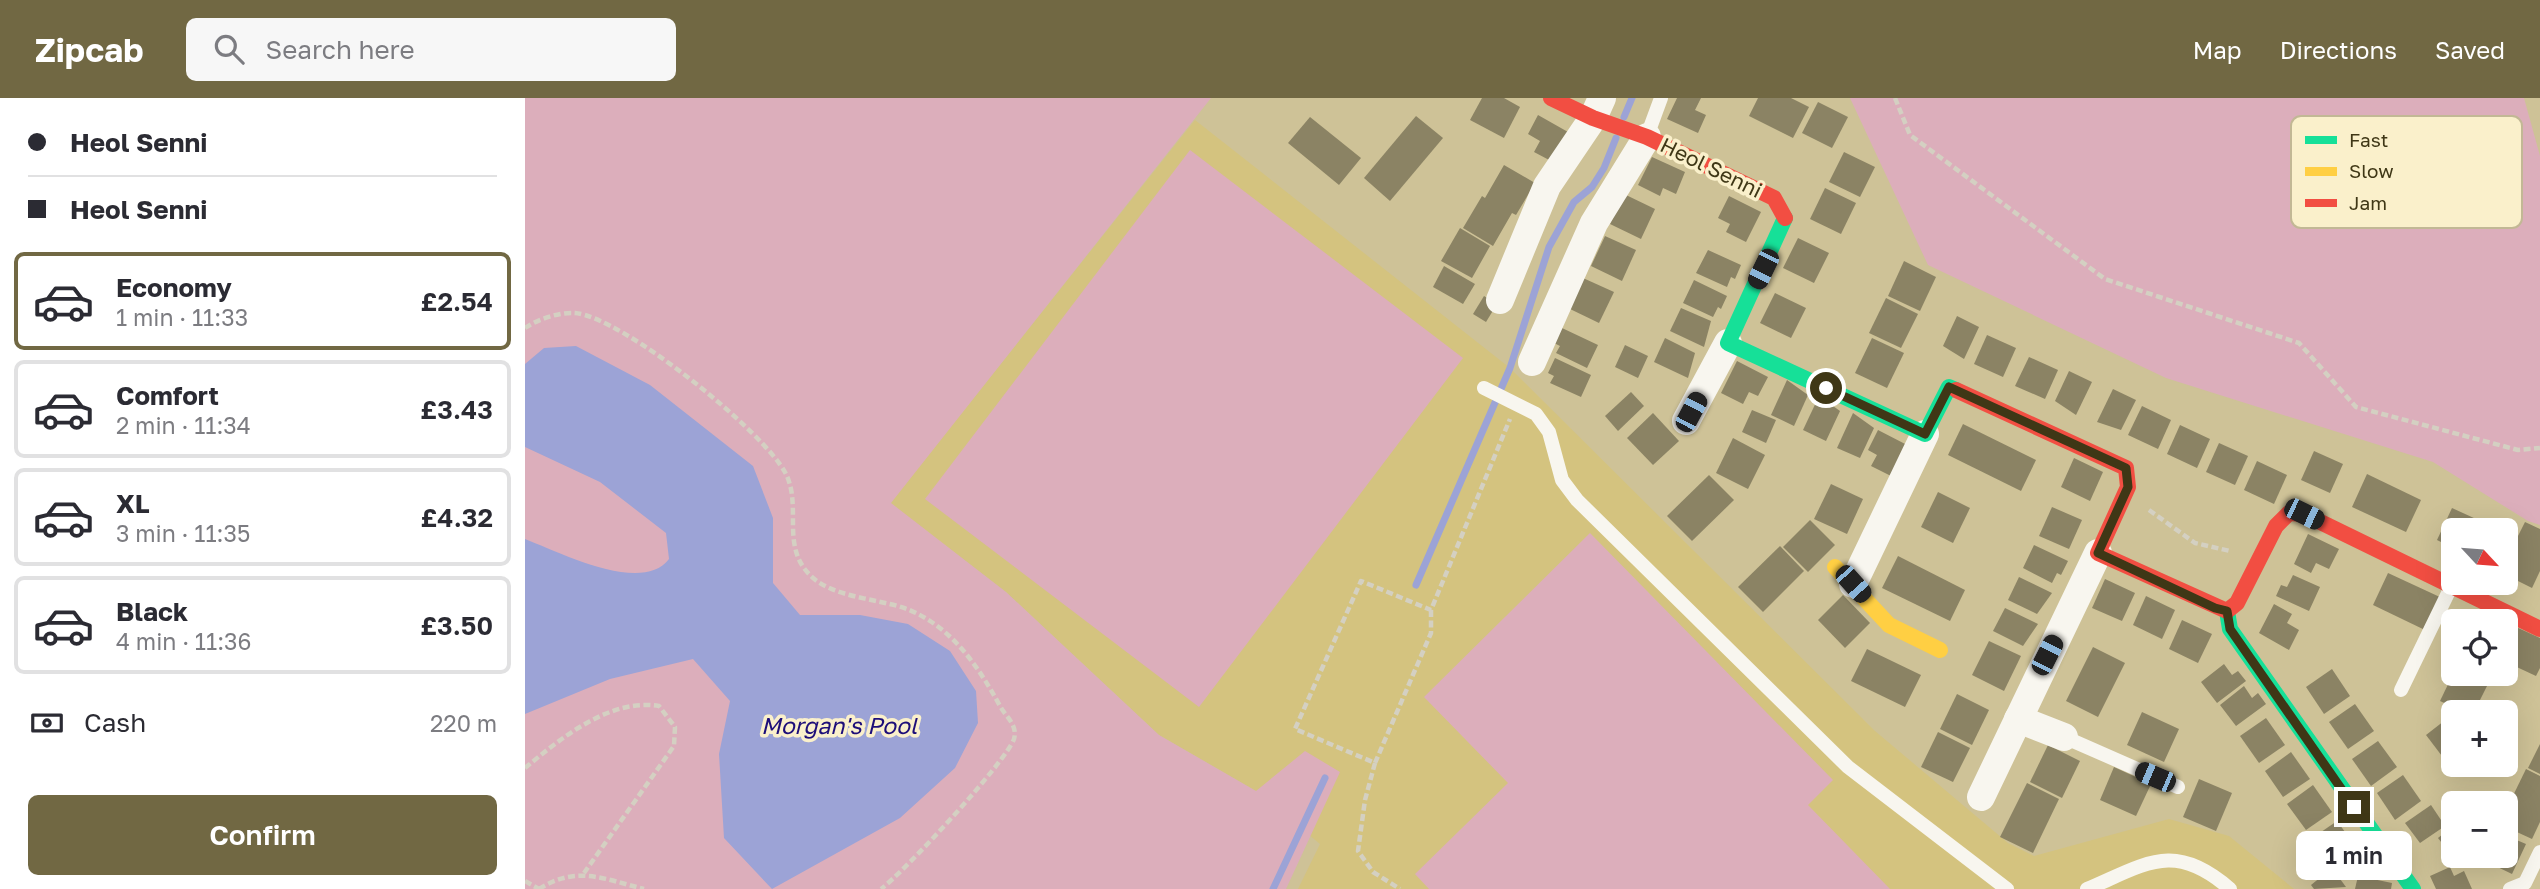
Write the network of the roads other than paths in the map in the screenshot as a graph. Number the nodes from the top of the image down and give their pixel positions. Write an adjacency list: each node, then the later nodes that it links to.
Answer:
1 (1551, 98): 3 (street, Heol Senni)
2 (1661, 98): 4 (lane)
3 (1600, 113): 4 (street, Heol Senni); 5 (street)
4 (1644, 136): 6 (street, Heol Senni); 7 (street)
5 (1500, 300)
6 (1728, 343): 9 (street); 10 (street)
7 (1532, 362)
8 (1485, 388): 27 (lane)
9 (1686, 421)
10 (1925, 434): 11 (street); 12 (street)
11 (2098, 553): 16 (street); 20 (street)
12 (1844, 575): 18 (street)
13 (2441, 581): 16 (street)
14 (2448, 595): 19 (lane)
15 (2470, 595): 17 (street)
16 (2227, 611): 30 (street)
17 (2540, 629)
18 (1940, 650)
19 (2401, 690)
20 (2018, 719): 21 (street); 23 (street)
21 (2064, 737): 22 (lane)
22 (2178, 787)
23 (1981, 797)
24 (2540, 852): 26 (lane)
25 (2540, 877): 26 (lane)
26 (2525, 883): 31 (lane)
27 (2007, 889)
28 (2087, 889): 29 (lane)
29 (2230, 889)
30 (2413, 889)
31 (2510, 889)

